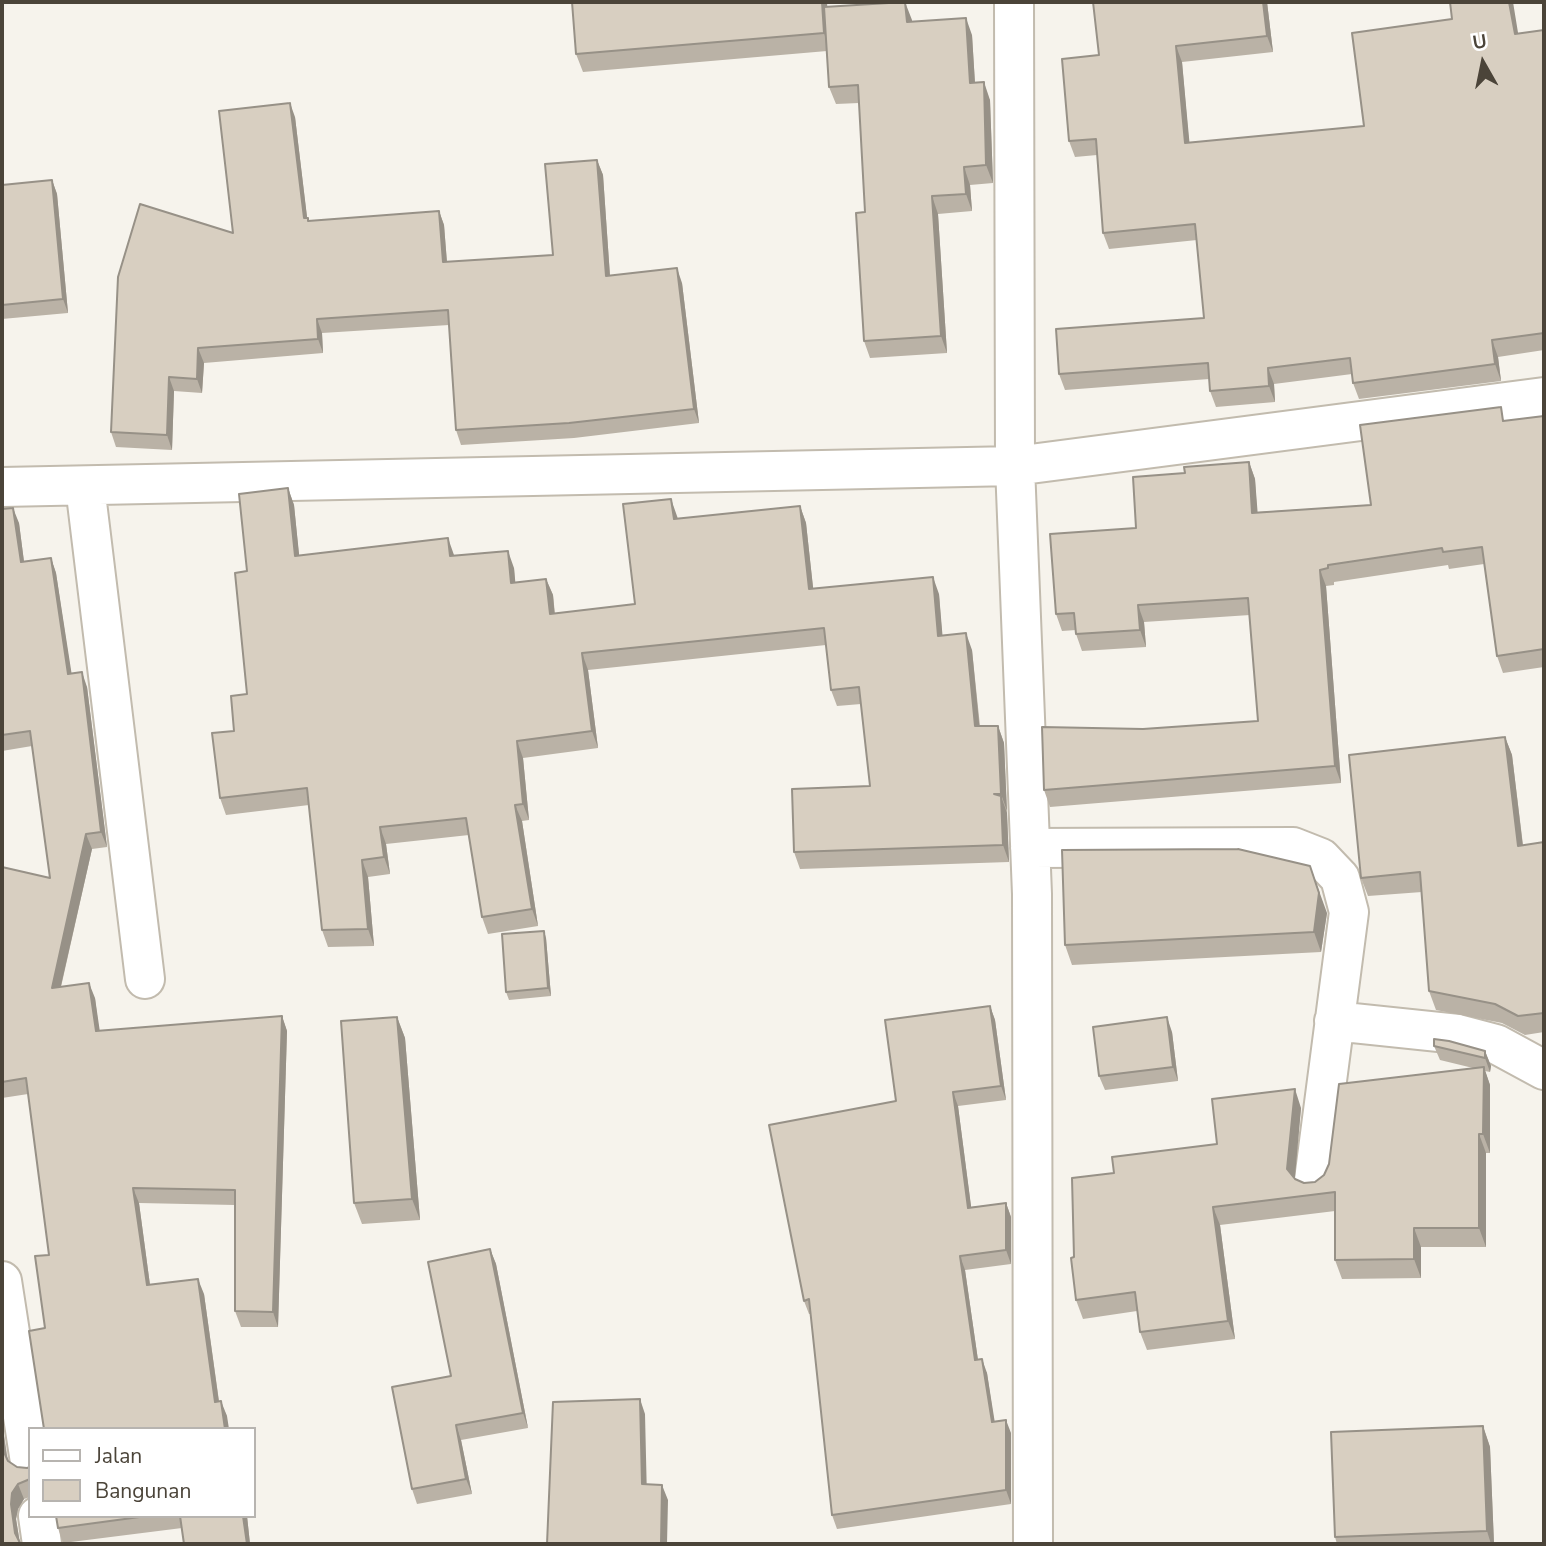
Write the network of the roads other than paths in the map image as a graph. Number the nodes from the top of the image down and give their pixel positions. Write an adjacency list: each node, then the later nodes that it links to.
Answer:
1 (1014, 2): 3 (street)
2 (1544, 397): 3 (street)
3 (1015, 466): 4 (street); 6 (street)
4 (85, 486): 5 (street); 7 (street)
5 (2, 487)
6 (1030, 848): 8 (street); 15 (street)
7 (145, 979)
8 (1334, 1021): 9 (street); 10 (street)
9 (1544, 1070)
10 (1314, 1180)
11 (2, 1281): 12 (street)
12 (28, 1449)
13 (38, 1518): 14 (street)
14 (43, 1544)
15 (1033, 1544)

